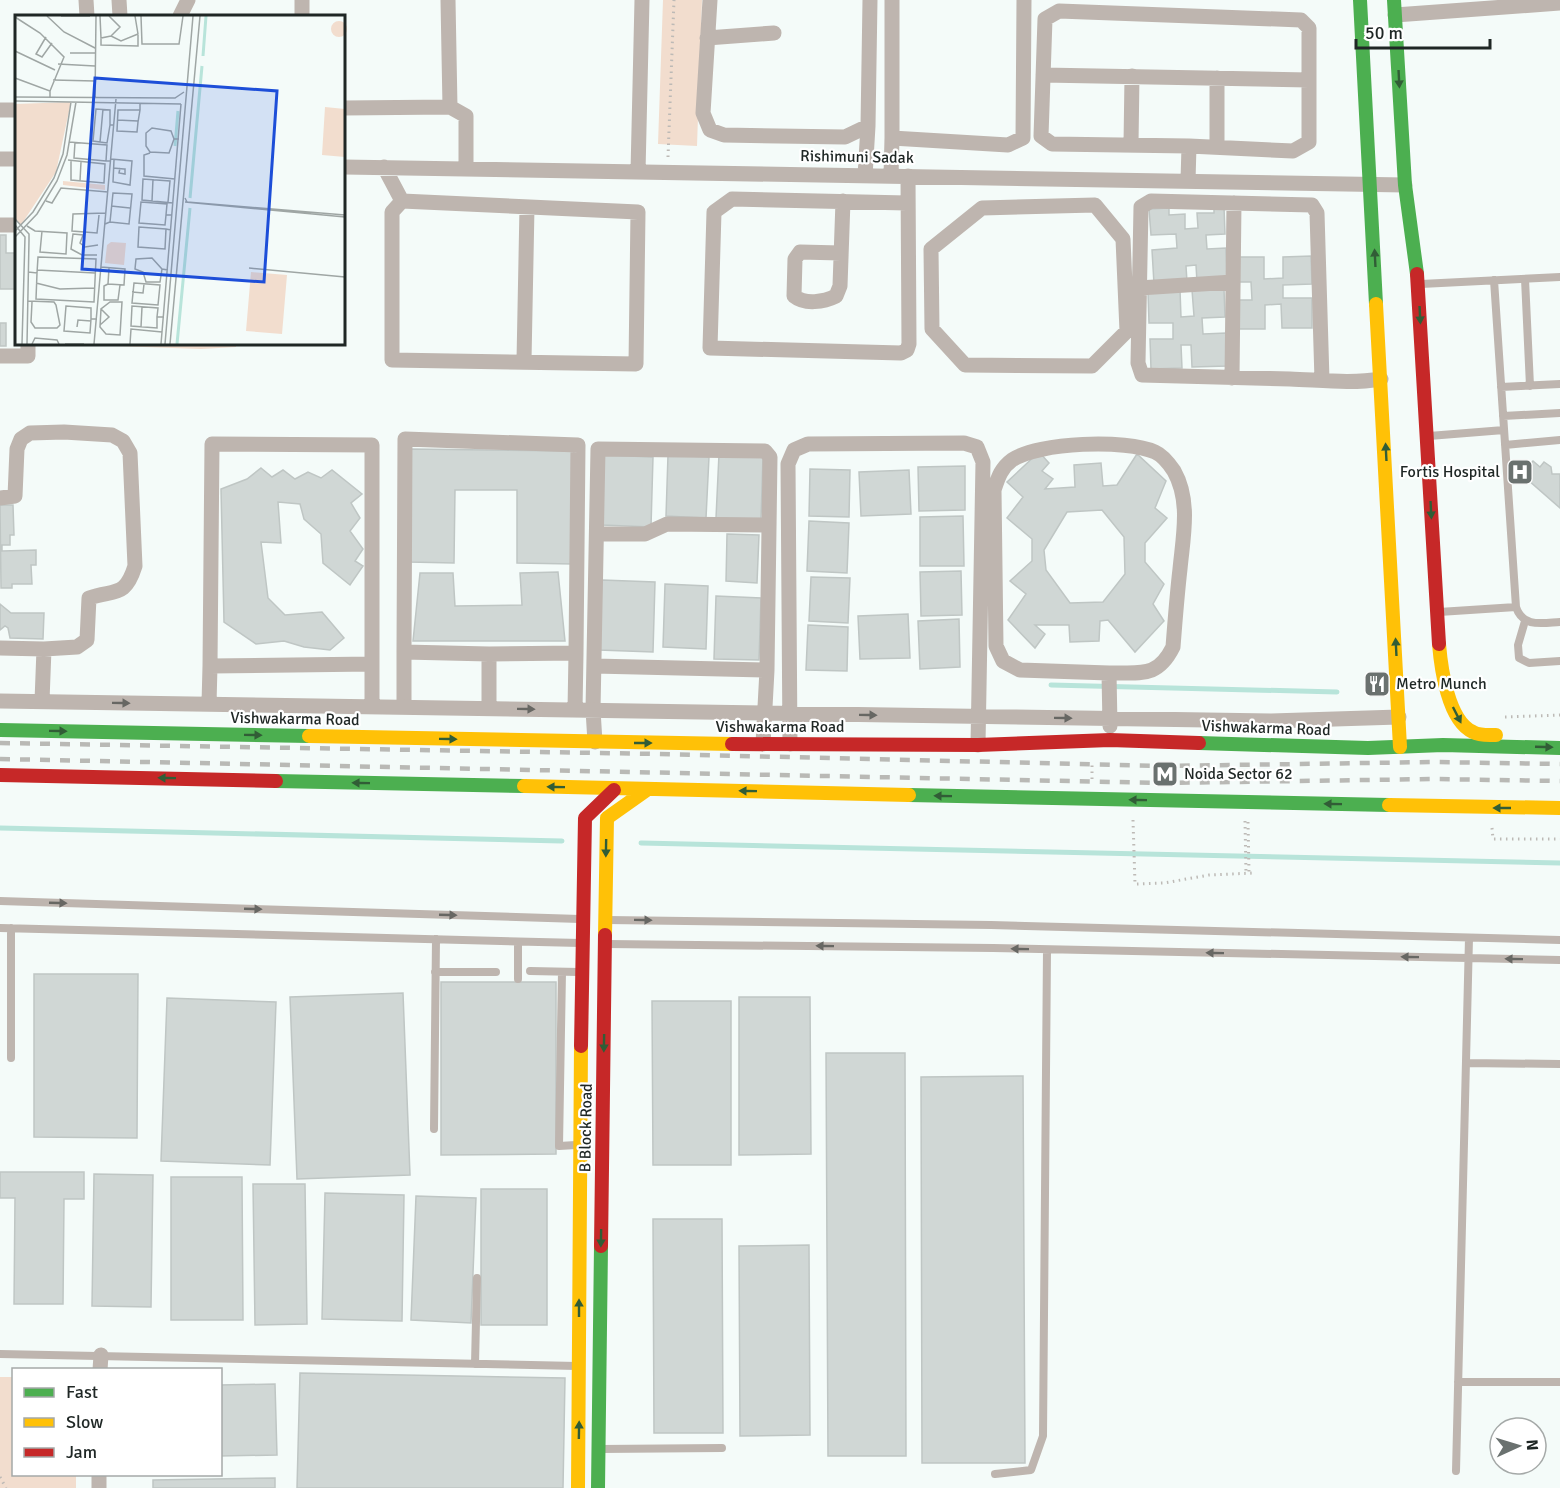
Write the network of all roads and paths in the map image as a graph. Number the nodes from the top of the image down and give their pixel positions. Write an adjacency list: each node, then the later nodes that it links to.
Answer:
1 (86, 0): 15 (street)
2 (119, 0): 16 (street)
3 (188, 0): 17 (street)
4 (448, 0): 24 (street)
5 (642, 0): 34 (street)
6 (674, 0): 35 (path)
7 (710, 0): 19 (street)
8 (870, 0): 26 (street)
9 (892, 0): 27 (street)
10 (1024, 0): 27 (street)
11 (1360, 0): 42 (main road)
12 (1536, 2): 13 (street); 14 (street)
13 (1560, 3)
14 (1395, 7): 43 (main road, one-way to 43)
15 (87, 15)
16 (120, 15)
17 (180, 15)
18 (774, 33): 19 (street)
19 (707, 38): 26 (street)
20 (1043, 75): 21 (street); 23 (street); 28 (street)
21 (1131, 76): 22 (street); 28 (street)
22 (1217, 78): 23 (street); 30 (street)
23 (1309, 80): 30 (street)
24 (450, 107): 25 (street); 33 (street)
25 (345, 108)
26 (868, 126): 36 (street)
27 (892, 138): 37 (street)
28 (1131, 144): 29 (street)
29 (1189, 146): 30 (street); 41 (street)
30 (1217, 147)
31 (345, 166): 32 (street, Rishimuni Sadak)
32 (384, 167): 33 (street, Rishimuni Sadak); 44 (street)
33 (466, 169): 34 (street, Rishimuni Sadak)
34 (638, 172): 35 (street, Rishimuni Sadak)
35 (668, 172): 36 (street, Rishimuni Sadak)
36 (865, 176): 37 (street, Rishimuni Sadak)
37 (891, 176): 38 (street, Rishimuni Sadak)
38 (908, 176): 39 (street, Rishimuni Sadak); 46 (street)
39 (1027, 178): 40 (street, Rishimuni Sadak); 50 (street)
40 (1056, 179): 41 (street, Rishimuni Sadak); 48 (street)
41 (1188, 181): 42 (street, Rishimuni Sadak)
42 (1371, 184): 43 (street, Rishimuni Sadak); 62 (main road, one-way to 42)
43 (1405, 185): 56 (main road)
44 (402, 201): 49 (street); 60 (street)
45 (843, 201): 46 (street); 46 (street); 51 (street)
46 (907, 203)
47 (1234, 203): 55 (street); 57 (street); 63 (street)
48 (1056, 206): 50 (street); 50 (street)
49 (526, 207): 60 (street); 60 (street)
50 (1027, 207)
51 (841, 253)
52 (1560, 277): 53 (lane)
53 (1525, 279): 54 (lane); 65 (lane)
54 (1494, 280): 56 (lane); 66 (lane)
55 (1233, 282): 57 (street); 61 (street)
56 (1418, 285): 70 (main road, one-way to 70)
57 (1140, 288): 61 (street)
58 (28, 345): 59 (street)
59 (0, 356)
60 (524, 360)
61 (1232, 378): 63 (street)
62 (1382, 379): 63 (street); 103 (main road, one-way to 62)
63 (1322, 380)
64 (1560, 384): 65 (lane)
65 (1530, 386): 66 (lane)
66 (1501, 387): 68 (lane)
67 (1560, 413): 68 (lane)
68 (1503, 416): 69 (lane)
69 (1504, 430): 70 (lane); 72 (lane)
70 (1427, 437): 77 (main road, one-way to 77)
71 (1560, 440): 72 (lane)
72 (1505, 445): 76 (lane)
73 (0, 498): 81 (street)
74 (769, 525): 75 (street); 75 (street); 89 (street)
75 (597, 534): 88 (street)
76 (1516, 607): 77 (lane); 78 (lane)
77 (1437, 612): 107 (main road, one-way to 107)
78 (1525, 621): 79 (lane); 85 (lane)
79 (1560, 622)
80 (0, 648): 81 (street)
81 (44, 649): 92 (street)
82 (404, 652): 83 (street); 84 (street); 95 (street)
83 (576, 653): 84 (street); 97 (street)
84 (489, 654): 96 (street)
85 (1560, 661)
86 (372, 664): 87 (street); 87 (street); 94 (street)
87 (210, 666): 93 (street)
88 (594, 666): 89 (street); 98 (street)
89 (767, 670): 99 (street)
90 (1108, 673): 90 (street); 105 (street)
91 (0, 700): 92 (street)
92 (42, 701): 93 (street, one-way to 93)
93 (209, 704): 94 (street)
94 (372, 707): 95 (street)
95 (404, 707): 96 (street)
96 (489, 709): 97 (street, one-way to 97)
97 (575, 710): 98 (street)
98 (593, 710): 99 (street); 109 (street)
99 (765, 713): 100 (street); 110 (street)
100 (789, 714): 102 (street, one-way to 102); 102 (street); 111 (street)
101 (1560, 715): 104 (path)
102 (979, 717): 105 (street, one-way to 105); 112 (street)
103 (1399, 717): 105 (street); 113 (main road)
104 (1503, 717)
105 (1110, 718): 108 (street)
106 (0, 730): 109 (main road, Vishwakarma Road, one-way to 109)
107 (1560, 736)
108 (1110, 740): 112 (main road, Vishwakarma Road); 113 (main road, Vishwakarma Road)
109 (595, 742): 110 (main road, Vishwakarma Road, one-way to 110)
110 (763, 744): 111 (main road, Vishwakarma Road)
111 (790, 744): 112 (main road, Vishwakarma Road)
112 (978, 745)
113 (1400, 747): 114 (main road, Vishwakarma Road, one-way to 114)
114 (1560, 748)
115 (1092, 759): 117 (path)
116 (0, 775): 118 (main road, one-way to 116)
117 (1092, 783)
118 (615, 788): 119 (main road); 126 (main road)
119 (648, 789): 120 (main road, one-way to 119); 127 (main road, B Block Road, one-way to 127)
120 (1132, 800): 121 (main road, one-way to 120); 121 (path)
121 (1247, 802): 122 (main road, one-way to 121)
122 (1560, 808)
123 (1493, 839): 124 (path)
124 (1560, 839)
125 (0, 901): 126 (lane, one-way to 126)
126 (584, 920): 127 (lane); 134 (main road)
127 (605, 920): 130 (lane, one-way to 130); 135 (main road, B Block Road)
128 (0, 928): 129 (lane)
129 (11, 928): 131 (lane); 145 (lane)
130 (1469, 938): 132 (lane); 137 (lane)
131 (436, 939): 133 (lane); 140 (lane)
132 (1560, 940)
133 (518, 942): 134 (lane); 144 (lane)
134 (584, 944): 135 (lane); 143 (main road)
135 (605, 944): 136 (lane, one-way to 135); 158 (main road, B Block Road, one-way to 158)
136 (1047, 950): 137 (lane, one-way to 136); 160 (lane)
137 (1468, 958): 138 (lane, one-way to 137); 146 (lane)
138 (1560, 960)
139 (530, 971): 142 (lane)
140 (435, 972): 141 (lane); 148 (lane)
141 (496, 972)
142 (562, 972): 143 (lane); 149 (lane)
143 (584, 972): 149 (main road)
144 (518, 980)
145 (11, 1058)
146 (1466, 1063): 147 (lane); 155 (lane)
147 (1560, 1064)
148 (434, 1129)
149 (579, 1145): 154 (main road, one-way to 149)
150 (477, 1278): 153 (lane)
151 (0, 1354): 152 (lane)
152 (101, 1362): 153 (lane)
153 (475, 1364): 154 (lane)
154 (579, 1366): 163 (main road, one-way to 154)
155 (1458, 1382): 156 (lane); 159 (lane)
156 (1560, 1382)
157 (723, 1448): 158 (lane)
158 (599, 1449): 164 (main road, B Block Road)
159 (1456, 1471)
160 (995, 1474)
161 (0, 1477): 162 (path)
162 (6, 1488)
163 (578, 1488)
164 (598, 1488)

